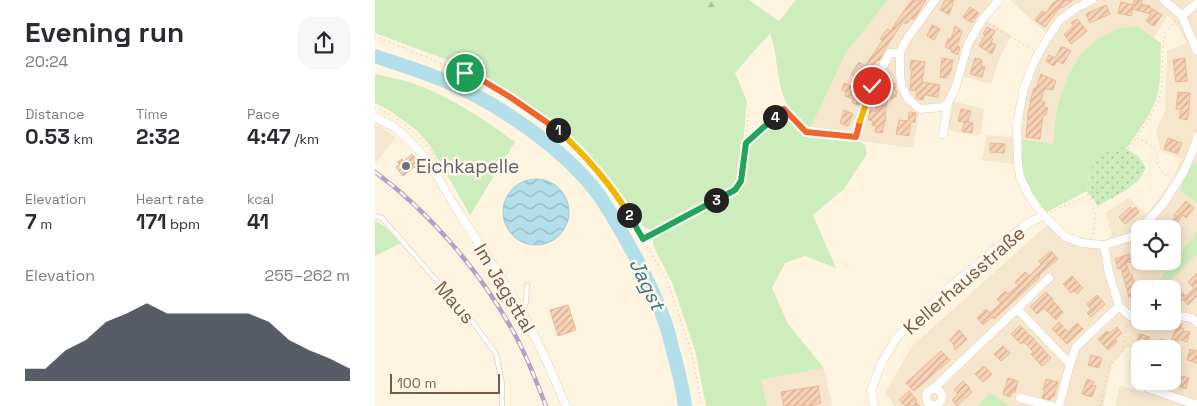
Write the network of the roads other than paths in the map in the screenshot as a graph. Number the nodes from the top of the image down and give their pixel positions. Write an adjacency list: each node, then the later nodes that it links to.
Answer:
1 (935, 0): 8 (street)
2 (999, 0): 9 (street)
3 (1092, 0): 15 (street)
4 (1164, 0): 6 (street)
5 (1197, 3): 6 (street)
6 (1182, 16): 7 (street)
7 (1197, 51)
8 (900, 53): 9 (street); 11 (street)
9 (949, 103): 12 (street)
10 (375, 117): 20 (street, Im Jagsttal)
11 (861, 118)
12 (943, 134)
13 (1197, 137): 16 (street)
14 (375, 216): 30 (lane, Maus)
15 (1044, 216): 16 (street); 32 (street, Kellerhausstraße)
16 (1104, 245): 19 (street)
17 (1049, 278): 21 (street)
18 (527, 285): 20 (lane)
19 (1119, 306): 22 (street); 25 (street)
20 (520, 309): 31 (street, Im Jagsttal)
21 (1017, 309): 25 (street); 26 (street)
22 (1131, 316)
23 (1181, 316): 24 (street)
24 (1197, 323)
25 (1070, 364): 34 (street)
26 (933, 390)
27 (1154, 390): 29 (street)
28 (1020, 398): 33 (street)
29 (1197, 405)
30 (502, 406)
31 (566, 406)
32 (874, 406)
33 (1052, 406)
34 (1059, 406)

